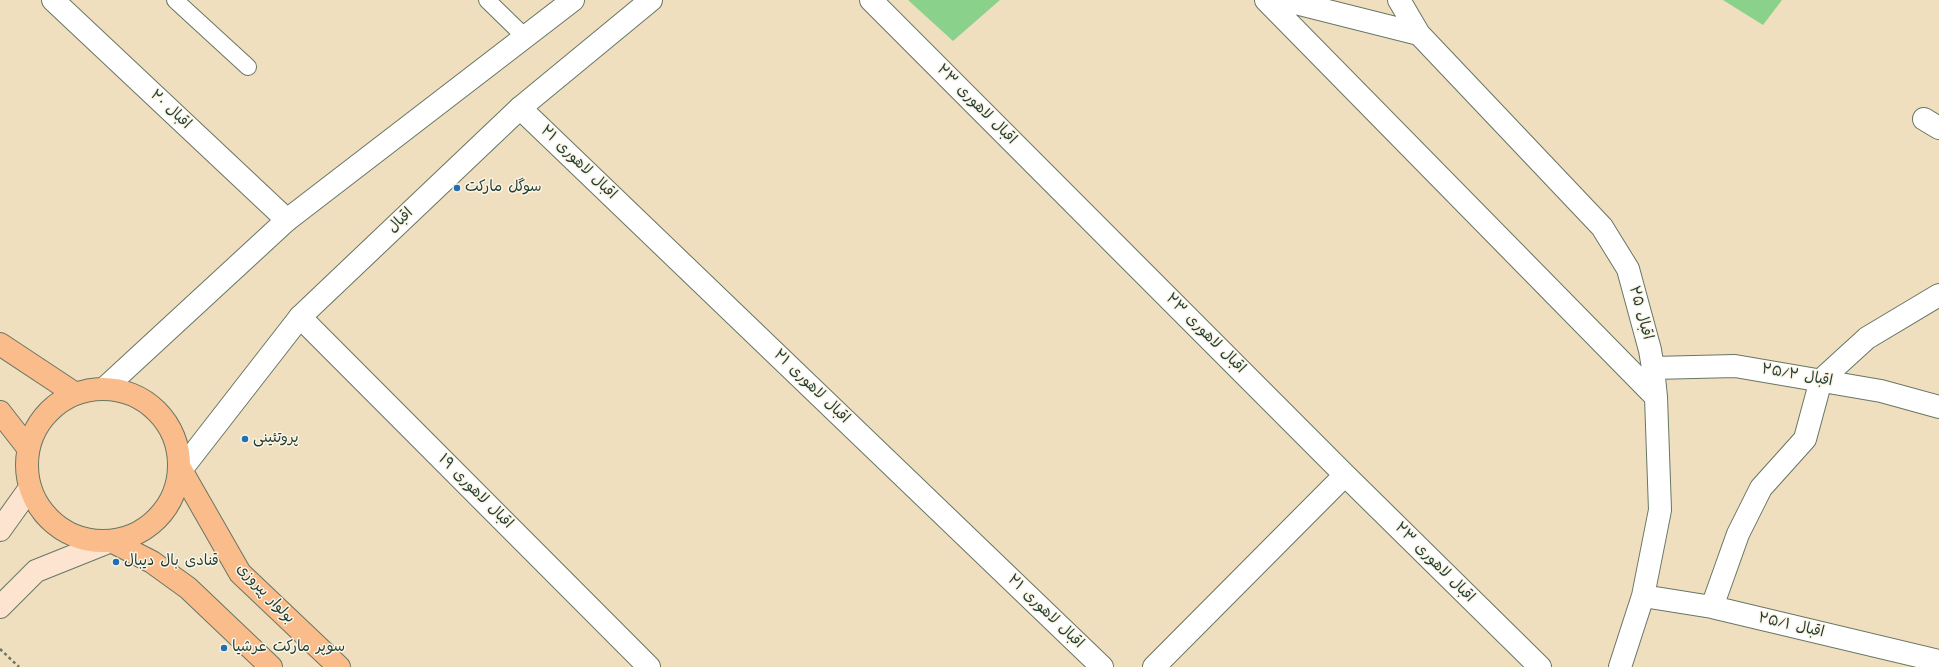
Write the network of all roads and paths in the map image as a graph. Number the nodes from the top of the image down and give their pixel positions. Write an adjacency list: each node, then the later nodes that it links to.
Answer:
1 (53, 0): 14 (street, اقبال ۲۰)
2 (175, 0): 12 (lane)
3 (487, 0): 11 (lane)
4 (573, 0): 11 (street)
5 (651, 0): 13 (street, اقبال)
6 (871, 0): 27 (street, اقبال لاهوری ۲۳)
7 (1266, 0): 22 (street)
8 (1284, 0): 10 (street)
9 (1399, 0): 10 (street, اقبال ۲۵)
10 (1419, 34): 18 (street, اقبال ۲۵)
11 (525, 37): 14 (street)
12 (248, 67)
13 (520, 108): 16 (street, اقبال); 40 (street, اقبال لاهوری ۲۱)
14 (287, 220): 20 (street)
15 (1939, 295): 19 (street)
16 (300, 317): 26 (street, اقبال); 39 (street, اقبال لاهوری ۱۹)
17 (0, 344): 21 (main road)
18 (1653, 368): 19 (street, اقبال ۲۵/۲); 22 (street, اقبال ۲۵)
19 (1821, 380): 23 (street, اقبال ۲۵/۲); 32 (street)
20 (106, 388): 21 (main road); 26 (main road)
21 (74, 393): 25 (main road)
22 (1656, 397): 31 (street, اقبال ۲۵)
23 (1939, 407)
24 (0, 412): 25 (main road)
25 (28, 448): 28 (main road)
26 (181, 470): 30 (main road); 38 (main road, بولوار پیروزی)
27 (1345, 475): 41 (street); 42 (street, اقبال لاهوری ۲۳)
28 (30, 488): 29 (main road); 30 (main road)
29 (0, 530)
30 (111, 541): 33 (main road); 37 (main road)
31 (1643, 596): 32 (street, اقبال ۲۵/۱); 43 (street, اقبال ۲۵)
32 (1712, 607): 35 (street, اقبال ۲۵/۱)
33 (0, 608)
34 (0, 649): 36 (path)
35 (1939, 661)
36 (19, 667)
37 (271, 667)
38 (339, 667)
39 (649, 667)
40 (1102, 667)
41 (1154, 667)
42 (1540, 667)
43 (1620, 667)

